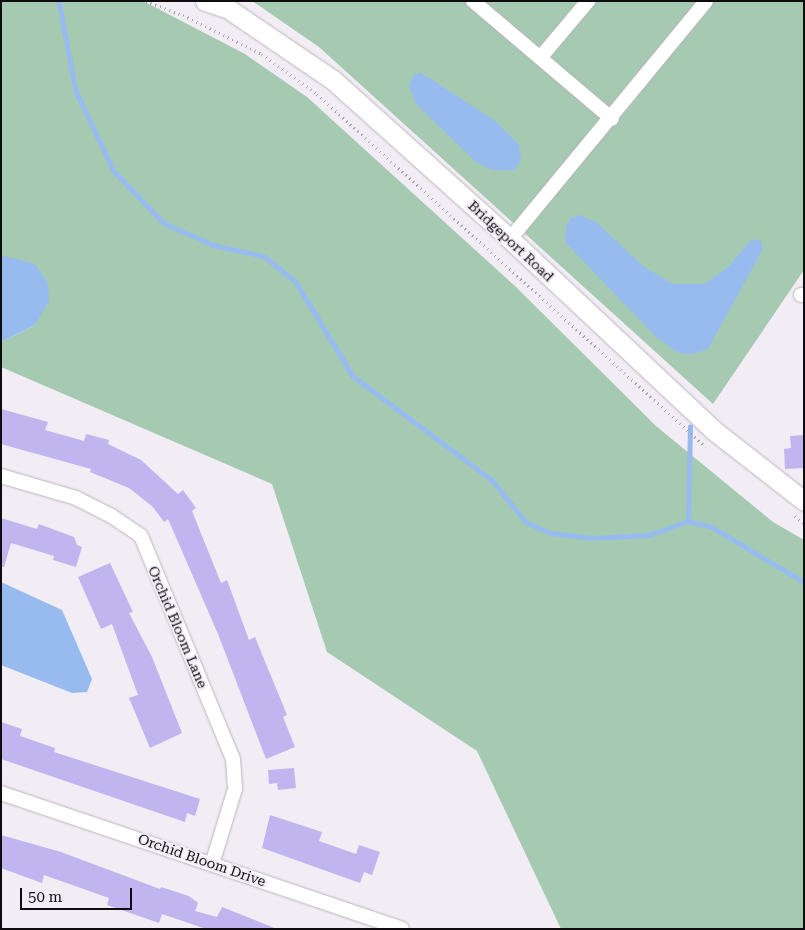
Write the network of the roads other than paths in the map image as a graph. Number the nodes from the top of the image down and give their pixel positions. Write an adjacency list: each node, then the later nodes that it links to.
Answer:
1 (205, 1): 7 (street, Bridgeport Road)
2 (473, 1): 5 (street)
3 (588, 1): 5 (street)
4 (706, 1): 6 (street)
5 (540, 58): 6 (street)
6 (612, 119): 7 (street)
7 (510, 239): 9 (street, Bridgeport Road)
8 (1, 476): 11 (street, Orchid Bloom Lane)
9 (804, 501)
10 (1, 793): 11 (street, Orchid Bloom Drive)
11 (212, 864): 12 (street, Orchid Bloom Drive)
12 (402, 929)

